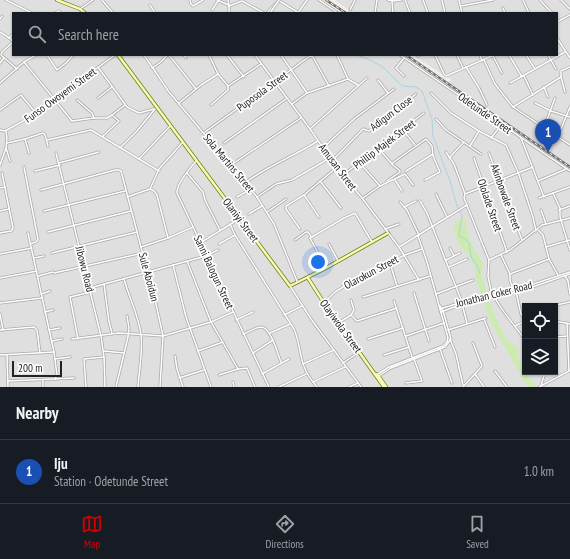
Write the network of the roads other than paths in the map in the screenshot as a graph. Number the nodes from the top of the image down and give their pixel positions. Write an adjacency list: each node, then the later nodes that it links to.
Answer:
1 (6, 0): 36 (street)
2 (57, 0): 32 (street)
3 (93, 0): 32 (street)
4 (102, 0): 38 (street)
5 (190, 0): 6 (street)
6 (203, 0)
7 (217, 0): 29 (street); 34 (street)
8 (228, 0): 29 (street)
9 (279, 0): 42 (street, bridge); 43 (street)
10 (307, 0): 44 (street)
11 (319, 0): 45 (street)
12 (351, 0): 25 (street)
13 (377, 0): 46 (street)
14 (388, 0): 26 (street)
15 (400, 0): 26 (street)
16 (405, 0): 48 (street)
17 (423, 0): 49 (street)
18 (442, 0): 50 (street)
19 (459, 0): 30 (street)
20 (478, 0): 27 (street)
21 (493, 0): 27 (street)
22 (523, 0): 53 (street)
23 (540, 0): 54 (street)
24 (561, 0): 33 (street)
25 (354, 1): 35 (street)
26 (392, 1): 47 (street)
27 (478, 3): 30 (street)
28 (150, 5): 39 (street)
29 (229, 6): 40 (street); 41 (street)
30 (461, 6): 51 (street)
31 (503, 8): 52 (street)
32 (80, 9): 37 (street)
33 (570, 9)
34 (212, 10)
35 (350, 10)
36 (30, 12)
37 (84, 12)
38 (112, 12)
39 (154, 12)
40 (229, 12)
41 (262, 12)
42 (270, 12)
43 (297, 12)
44 (300, 12)
45 (337, 12)
46 (375, 12)
47 (393, 12)
48 (410, 12)
49 (428, 12)
50 (445, 12)
51 (462, 12)
52 (505, 12)
53 (529, 12)
54 (551, 12)
55 (570, 14): 58 (street)
56 (2, 16): 57 (street)
57 (0, 19)
58 (558, 21)
59 (0, 32): 61 (street)
60 (12, 35): 61 (street)
61 (9, 38): 63 (street)
62 (558, 40): 65 (street)
63 (12, 41)
64 (12, 43): 91 (street)
65 (565, 52): 90 (street); 93 (street)
66 (34, 56): 96 (street)
67 (48, 56): 68 (street)
68 (72, 56)
69 (114, 56): 99 (street, Funso Owoyemi Street)
70 (119, 56): 146 (street, Olaniyi Street)
71 (145, 56): 102 (street, Sola Martins Street)
72 (167, 56): 102 (street)
73 (169, 56): 125 (street)
74 (209, 56): 109 (street)
75 (228, 56): 112 (street)
76 (256, 56): 98 (street, Amusan Street)
77 (282, 56): 105 (street)
78 (308, 56): 105 (street, Puposola Street); 121 (street, Puposola Street)
79 (338, 56): 115 (street)
80 (401, 56): 92 (street, Odetunde Street)
81 (435, 56): 103 (street)
82 (458, 56): 103 (street)
83 (481, 56): 95 (street)
84 (491, 56): 95 (street)
85 (494, 56): 108 (street)
86 (510, 56): 111 (street)
87 (527, 56): 106 (street)
88 (549, 56): 94 (street)
89 (557, 56): 94 (street)
90 (558, 56)
91 (4, 58): 97 (street); 104 (street)
92 (404, 58): 110 (street); 158 (street, Odetunde Street)
93 (570, 58)
94 (551, 59): 106 (street); 107 (street)
95 (483, 60): 100 (street); 145 (street)
96 (24, 62): 104 (street); 136 (street)
97 (0, 63)
98 (261, 64): 112 (street); 117 (street, Amusan Street)
99 (98, 67): 123 (street); 136 (street, Funso Owoyemi Street)
100 (466, 67): 103 (street); 144 (street)
101 (570, 67): 113 (street)
102 (152, 68): 139 (street, Sola Martins Street)
103 (463, 68)
104 (17, 69): 118 (street)
105 (291, 69): 117 (street, Puposola Street); 128 (street)
106 (535, 69): 111 (street)
107 (556, 69)
108 (502, 73)
109 (218, 74): 120 (street); 125 (street)
110 (404, 76)
111 (523, 76): 119 (street); 132 (street)
112 (244, 77): 120 (street)
113 (561, 77): 124 (street); 127 (street)
114 (367, 78): 122 (street)
115 (348, 79): 121 (street); 122 (street)
116 (378, 80): 129 (street)
117 (275, 82): 137 (street, Amusan Street); 167 (street, Puposola Street)
118 (0, 83)
119 (510, 83)
120 (228, 86): 142 (street)
121 (329, 86): 128 (street)
122 (359, 86): 162 (street)
123 (112, 87): 134 (street); 141 (street)
124 (544, 87): 132 (street); 133 (street)
125 (196, 89): 139 (street)
126 (394, 89): 129 (street)
127 (565, 92)
128 (307, 93): 143 (street)
129 (389, 93): 184 (street)
130 (431, 93): 166 (street)
131 (416, 94): 199 (street, Adigun Close)
132 (533, 95): 145 (street)
133 (548, 97)
134 (98, 98)
135 (555, 98): 149 (street)
136 (53, 99): 150 (street, Funso Owoyemi Street); 155 (street)
137 (287, 99): 143 (street, Amusan Street); 177 (street)
138 (77, 100): 155 (street)
139 (179, 103): 167 (street, Sola Martins Street)
140 (535, 103): 149 (street)
141 (126, 105): 146 (street); 152 (street)
142 (211, 105)
143 (292, 105): 156 (street, Amusan Street)
144 (487, 105)
145 (513, 107): 160 (street)
146 (156, 108): 159 (street, Olaniyi Street); 183 (street)
147 (570, 108): 153 (street)
148 (0, 110): 150 (street)
149 (551, 111): 153 (street); 160 (street)
150 (35, 112): 165 (street, Funso Owoyemi Street)
151 (424, 113): 164 (street, Phillip Majek Street)
152 (112, 115): 155 (street); 168 (street)
153 (567, 116): 154 (street); 161 (street)
154 (570, 117)
155 (94, 118)
156 (301, 118): 162 (street, Amusan Street); 204 (street)
157 (436, 119): 175 (street)
158 (502, 124): 169 (street); 170 (street, Odetunde Street)
159 (170, 126): 174 (street, Olaniyi Street); 196 (street)
160 (544, 128): 178 (street)
161 (561, 128)
162 (310, 129): 173 (street, Amusan Street)
163 (0, 130): 165 (street)
164 (403, 130): 180 (street); 185 (street, Phillip Majek Street)
165 (4, 131): 176 (street)
166 (479, 131): 169 (street); 181 (street)
167 (204, 133): 204 (street, Sola Martins Street)
168 (103, 136): 172 (street); 183 (street)
169 (491, 138): 213 (street)
170 (521, 138): 206 (street); 208 (street, Odetunde Street)
171 (25, 139): 172 (street); 176 (street); 188 (street)
172 (47, 140): 179 (street)
173 (318, 141): 184 (street, Amusan Street); 223 (street)
174 (183, 142): 197 (street, Olaniyi Street); 210 (street)
175 (464, 142): 181 (street); 194 (street)
176 (7, 143): 182 (street)
177 (224, 143)
178 (570, 145)
179 (48, 146)
180 (416, 146): 191 (street); 202 (street)
181 (470, 146): 192 (street)
182 (6, 148): 198 (street); 203 (street)
183 (120, 148): 196 (street)
184 (323, 148): 193 (street, Amusan Street)
185 (378, 148): 200 (street, Phillip Majek Street); 202 (street)
186 (99, 152): 201 (street)
187 (446, 152): 194 (street)
188 (29, 153)
189 (56, 153): 201 (street, Jibowu Road)
190 (490, 153): 219 (street, Akinbowale Street)
191 (433, 154): 211 (street); 218 (street)
192 (480, 154)
193 (330, 158): 199 (street, Amusan Street); 243 (street)
194 (449, 158): 238 (street)
195 (474, 158): 228 (street, Ololade Street)
196 (139, 159): 210 (street)
197 (197, 160): 215 (street, Sanni Balogun Street); 267 (street, Olaniyi Street)
198 (10, 161)
199 (332, 161): 207 (street, Amusan Street)
200 (359, 162): 216 (street, Phillip Majek Street); 225 (street)
201 (59, 164): 209 (street); 224 (street, Jibowu Road)
202 (392, 164): 221 (street)
203 (0, 165)
204 (231, 165): 223 (street, Sola Martins Street)
205 (24, 167): 294 (street)
206 (533, 167): 213 (street); 222 (street)
207 (337, 168): 216 (street, Amusan Street); 220 (street)
208 (566, 169): 212 (street, Odetunde Street); 222 (street)
209 (35, 171)
210 (158, 171): 233 (street)
211 (406, 171)
212 (570, 171)
213 (518, 172): 219 (street); 278 (street)
214 (2, 173): 227 (street)
215 (187, 173): 273 (street, Sanni Balogun Street); 277 (street)
216 (343, 175): 244 (street, Amusan Street)
217 (395, 180): 225 (street); 226 (street); 235 (street)
218 (425, 180)
219 (500, 180): 228 (street); 289 (street, Akinbowale Street)
220 (320, 181): 239 (street); 255 (street)
221 (388, 181)
222 (538, 181): 240 (street)
223 (246, 182): 231 (street, Sola Martins Street)
224 (64, 184): 232 (street); 234 (street, Sule Aboidun); 250 (street, Jibowu Road)
225 (380, 186): 244 (street)
226 (413, 186)
227 (5, 187): 230 (street); 256 (street)
228 (484, 187): 238 (street); 306 (street, Ololade Street)
229 (570, 187): 236 (street)
230 (0, 188)
231 (251, 188): 242 (street); 243 (street, Sola Martins Street)
232 (41, 190)
233 (150, 190): 241 (street); 287 (street)
234 (125, 191): 241 (street, Sule Aboidun); 250 (street)
235 (402, 191)
236 (553, 193): 240 (street); 259 (street)
237 (436, 194): 265 (street)
238 (465, 194): 252 (street)
239 (304, 195): 264 (street); 275 (street)
240 (544, 196): 245 (street)
241 (127, 197): 261 (street, Sule Aboidun)
242 (237, 197)
243 (257, 197): 251 (street, Sola Martins Street)
244 (362, 198): 276 (street, Amusan Street)
245 (539, 198)
246 (286, 199): 262 (street)
247 (416, 201): 254 (street)
248 (420, 201): 274 (street)
249 (400, 202): 254 (street)
250 (70, 205): 257 (street); 272 (street, Jibowu Road)
251 (262, 206): 262 (street, Sola Martins Street); 263 (street)
252 (468, 206): 265 (street); 320 (street)
253 (570, 206): 259 (street)
254 (404, 207): 285 (street)
255 (341, 208)
256 (9, 209): 260 (street); 281 (street)
257 (44, 210)
258 (541, 210): 271 (street)
259 (560, 210): 268 (street)
260 (0, 211)
261 (131, 211): 272 (street); 280 (street, Sule Aboidun)
262 (267, 212): 341 (street, Sola Martins Street)
263 (249, 214)
264 (319, 217)
265 (448, 217): 274 (street)
266 (570, 218): 268 (street)
267 (239, 219): 269 (street); 343 (street, Olaniyi Street)
268 (561, 220): 271 (street); 291 (street)
269 (230, 224): 277 (street); 284 (street)
270 (399, 224): 276 (street)
271 (546, 224): 278 (street)
272 (75, 226): 279 (street); 297 (street, Jibowu Road)
273 (193, 227): 287 (street); 292 (street, Sanni Balogun Street)
274 (432, 227): 285 (street); 319 (street)
275 (300, 229)
276 (384, 229): 283 (street, Amusan Street)
277 (220, 230): 292 (street)
278 (537, 230): 289 (street); 300 (street)
279 (48, 232)
280 (137, 232): 297 (street); 298 (street, Sule Aboidun)
281 (0, 233)
282 (28, 233): 294 (street)
283 (388, 233): 293 (street); 299 (street, Amusan Street)
284 (235, 235): 295 (street); 374 (street)
285 (419, 236): 299 (street); 303 (street)
286 (311, 237): 288 (street); 293 (street); 327 (street)
287 (168, 238): 298 (street)
288 (295, 240)
289 (522, 240): 306 (street)
290 (570, 240): 291 (street)
291 (567, 241): 300 (street); 305 (street)
292 (200, 242): 314 (street, Sanni Balogun Street)
293 (372, 242): 322 (street)
294 (30, 244): 301 (street)
295 (219, 244)
296 (329, 244): 322 (street)
297 (80, 246): 307 (street); 325 (street, Jibowu Road)
298 (141, 247): 308 (street, Sule Aboidun)
299 (399, 247): 311 (street, Amusan Street)
300 (546, 247): 318 (street)
301 (32, 248): 310 (street); 316 (street)
302 (450, 248): 315 (street)
303 (422, 249): 311 (street, Olarokun Street); 333 (street)
304 (218, 250): 314 (street)
305 (570, 250)
306 (507, 252): 312 (street)
307 (52, 253)
308 (143, 253): 325 (street); 329 (street, Sule Aboidun)
309 (460, 253): 315 (street)
310 (0, 254)
311 (404, 255): 323 (street, Olarokun Street); 339 (street, Amusan Street)
312 (501, 255): 320 (street); 331 (street)
313 (44, 256): 316 (street)
314 (206, 256): 321 (street); 370 (street, Sanni Balogun Street)
315 (454, 256): 319 (street)
316 (34, 258): 328 (street)
317 (467, 259): 326 (street)
318 (549, 259): 331 (street); 334 (street)
319 (446, 260): 326 (street)
320 (488, 260): 355 (street)
321 (187, 261): 324 (street); 380 (street)
322 (338, 261): 327 (street)
323 (390, 263): 344 (street); 361 (street, Olarokun Street)
324 (173, 265): 329 (street); 391 (street)
325 (85, 266): 332 (street); 346 (street, Jibowu Road)
326 (449, 267): 345 (street)
327 (326, 268): 337 (street)
328 (37, 271): 332 (street); 336 (street)
329 (148, 272): 338 (street); 403 (street, Sule Aboidun)
330 (570, 273): 334 (street, Jonathan Coker Road); 335 (street, Jonathan Coker Road)
331 (510, 274): 347 (street)
332 (38, 276): 352 (street)
333 (430, 276): 339 (street); 353 (street)
334 (558, 276): 347 (street, Jonathan Coker Road)
335 (565, 276): 350 (street, Jonathan Coker Road); 354 (street)
336 (0, 278)
337 (308, 278): 341 (street); 361 (street, Olayiwola Street)
338 (124, 279): 342 (street); 401 (street)
339 (419, 280): 344 (street)
340 (473, 280): 345 (street)
341 (297, 281): 343 (street)
342 (104, 284): 346 (street); 397 (street)
343 (290, 286): 365 (street, Olaniyi Street)
344 (397, 286): 356 (street)
345 (456, 287): 353 (street); 362 (street)
346 (90, 288): 349 (street, Jibowu Road)
347 (513, 290): 355 (street, Jonathan Coker Road)
348 (50, 291): 352 (street)
349 (91, 292): 402 (street, Jibowu Road); 409 (street)
350 (516, 292): 355 (street, Jonathan Coker Road); 376 (street)
351 (414, 293): 395 (street)
352 (41, 294): 357 (street)
353 (436, 294): 368 (street)
354 (570, 294)
355 (493, 296): 362 (street, Jonathan Coker Road); 389 (street)
356 (363, 297)
357 (42, 298): 363 (street); 369 (street)
358 (351, 300): 373 (street)
359 (394, 300): 366 (street)
360 (570, 302): 364 (street)
361 (324, 303): 383 (street, Olayiwola Street)
362 (462, 303): 368 (street, Jonathan Coker Road); 387 (street)
363 (0, 304)
364 (558, 305)
365 (302, 306): 374 (street); 421 (street, Olaniyi Street)
366 (397, 308): 373 (street); 392 (street)
367 (53, 310): 369 (street)
368 (441, 310): 384 (street)
369 (45, 312): 394 (street)
370 (233, 312): 379 (street, Sanni Balogun Street); 380 (street)
371 (253, 312): 379 (street)
372 (0, 314): 393 (street)
373 (351, 314): 383 (street)
374 (284, 315): 386 (street)
375 (126, 316): 398 (street)
376 (522, 316)
377 (486, 318): 378 (street)
378 (484, 319): 387 (street); 419 (street)
379 (236, 320): 399 (street, Sanni Balogun Street)
380 (211, 322): 391 (street); 416 (street)
381 (522, 322): 389 (street)
382 (558, 322): 385 (street)
383 (338, 323): 425 (street, Olayiwola Street)
384 (445, 323): 395 (street); 396 (street)
385 (567, 323): 388 (street); 405 (street)
386 (290, 324): 400 (street); 440 (street)
387 (467, 324): 396 (street)
388 (570, 324)
389 (515, 326): 412 (street)
390 (60, 328): 394 (street)
391 (190, 328): 403 (street); 423 (street)
392 (403, 328): 404 (street); 410 (street)
393 (1, 330): 426 (street)
394 (49, 330): 413 (street)
395 (425, 330): 404 (street); 415 (street)
396 (447, 330): 411 (street)
397 (112, 334): 398 (street); 402 (street)
398 (128, 334): 401 (street); 427 (street)
399 (243, 334): 400 (street); 428 (street, Sanni Balogun Street)
400 (270, 334): 414 (street)
401 (141, 335): 403 (street); 469 (street)
402 (101, 336): 409 (street); 422 (street, Jibowu Road)
403 (163, 336): 470 (street, Sule Aboidun)
404 (406, 336): 418 (street)
405 (567, 336): 406 (street); 445 (street)
406 (558, 337)
407 (62, 339): 413 (street)
408 (72, 339): 409 (street)
409 (78, 339)
410 (368, 339)
411 (450, 339): 420 (street); 437 (street); 462 (street)
412 (524, 339)
413 (52, 340): 424 (street)
414 (273, 340): 428 (street); 438 (street)
415 (429, 341)
416 (223, 342): 423 (street); 442 (street)
417 (473, 343): 448 (street)
418 (409, 347): 431 (street); 437 (street)
419 (495, 347)
420 (440, 349): 437 (street); 461 (street)
421 (334, 350): 439 (street, Olaniyi Street); 440 (street)
422 (104, 351): 427 (street); 434 (street, Jibowu Road)
423 (198, 351): 443 (street)
424 (54, 352): 426 (street); 435 (street)
425 (360, 352): 439 (street); 451 (street, Olayiwola Street)
426 (40, 353): 429 (street)
427 (124, 353): 468 (street)
428 (253, 353): 447 (street, Sanni Balogun Street)
429 (7, 354): 430 (street); 456 (street)
430 (0, 355)
431 (384, 355)
432 (175, 356): 453 (street)
433 (70, 357): 435 (street)
434 (104, 358): 466 (street); 467 (street, Jibowu Road)
435 (55, 359): 454 (street)
436 (288, 359): 438 (street)
437 (413, 359): 451 (street); 460 (street)
438 (281, 362): 447 (street)
439 (343, 363): 441 (street, Olaniyi Street)
440 (303, 364): 446 (street)
441 (346, 366): 458 (street); 459 (street, Olaniyi Street)
442 (238, 369): 449 (street); 474 (street)
443 (204, 370): 453 (street); 472 (street)
444 (495, 371): 482 (street)
445 (570, 371): 463 (street)
446 (307, 373): 458 (street); 476 (street)
447 (262, 374): 475 (street, Sanni Balogun Street)
448 (475, 374): 462 (street); 481 (street)
449 (219, 375)
450 (544, 375): 463 (street)
451 (377, 376): 480 (street, Olayiwola Street)
452 (74, 378): 454 (street)
453 (179, 378): 471 (street)
454 (55, 379): 455 (street)
455 (43, 380): 456 (street); 465 (street)
456 (8, 381): 464 (street)
457 (233, 382): 473 (street)
458 (313, 382): 477 (street)
459 (358, 383): 478 (street); 479 (street, Olaniyi Street)
460 (406, 383)
461 (452, 383)
462 (463, 386)
463 (540, 386)
464 (8, 387)
465 (43, 387)
466 (86, 387)
467 (105, 387)
468 (116, 387)
469 (138, 387)
470 (160, 387)
471 (183, 387)
472 (211, 387)
473 (234, 387)
474 (255, 387)
475 (269, 387)
476 (279, 387)
477 (317, 387)
478 (349, 387)
479 (361, 387)
480 (385, 387)
481 (484, 387)
482 (506, 387)

